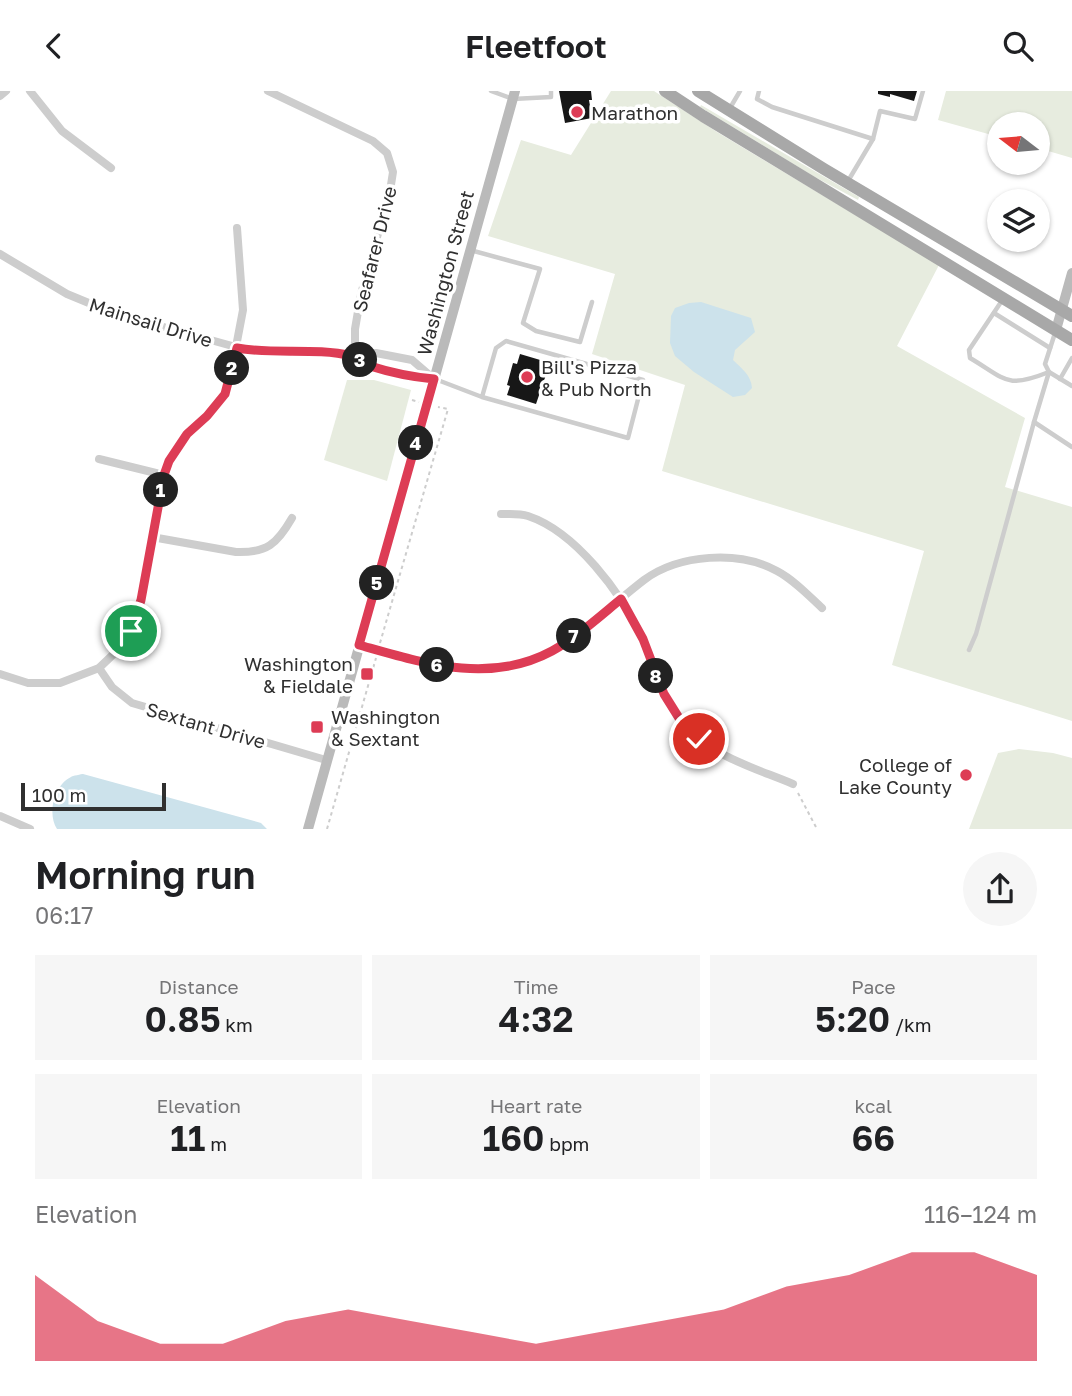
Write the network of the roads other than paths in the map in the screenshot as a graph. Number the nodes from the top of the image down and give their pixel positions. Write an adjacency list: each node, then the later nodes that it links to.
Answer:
1 (6, 91): 12 (street)
2 (30, 91): 15 (street)
3 (268, 91): 29 (street, Seafarer Drive)
4 (491, 91): 11 (lane)
5 (551, 91): 11 (lane)
6 (665, 91): 21 (main road)
7 (698, 91): 13 (main road)
8 (740, 91): 13 (lane)
9 (759, 91): 14 (lane)
10 (923, 91): 14 (lane)
11 (514, 95): 18 (main road, Washington Street)
12 (0, 96)
13 (728, 110): 16 (main road)
14 (873, 139): 16 (lane)
15 (111, 168)
16 (847, 183): 24 (main road)
17 (237, 228): 27 (street)
18 (470, 250): 22 (lane); 33 (main road, Washington Street)
19 (0, 254): 27 (street, Mainsail Drive)
20 (1072, 273): 24 (main road)
21 (1003, 299): 23 (lane); 25 (main road)
22 (592, 302)
23 (994, 313): 28 (lane); 32 (lane)
24 (1067, 313): 25 (main road)
25 (1056, 330): 26 (main road); 28 (lane)
26 (1072, 340)
27 (237, 348): 29 (street, Mainsail Drive); 40 (street)
28 (1050, 348): 32 (lane)
29 (355, 356): 33 (street, Mainsail Drive); 33 (street, Mainsail Drive)
30 (1072, 358): 31 (lane)
31 (1069, 369): 34 (lane)
32 (1049, 372): 34 (lane); 37 (lane)
33 (434, 379): 36 (lane); 46 (main road, Washington Street)
34 (1060, 379): 35 (lane)
35 (1072, 386)
36 (482, 397): 36 (lane)
37 (1034, 422): 38 (lane); 47 (lane)
38 (1072, 447)
39 (99, 459): 40 (street)
40 (164, 475): 43 (street)
41 (501, 514): 44 (street)
42 (292, 518): 43 (street)
43 (152, 537): 48 (street)
44 (621, 599): 45 (street); 46 (street); 51 (street)
45 (822, 608)
46 (359, 645): 50 (main road, Washington Street)
47 (969, 650)
48 (99, 668): 49 (street); 50 (street, Sextant Drive)
49 (0, 674)
50 (326, 760): 54 (main road, Washington Street)
51 (793, 784)
52 (0, 816): 53 (street)
53 (30, 829)
54 (307, 829)

